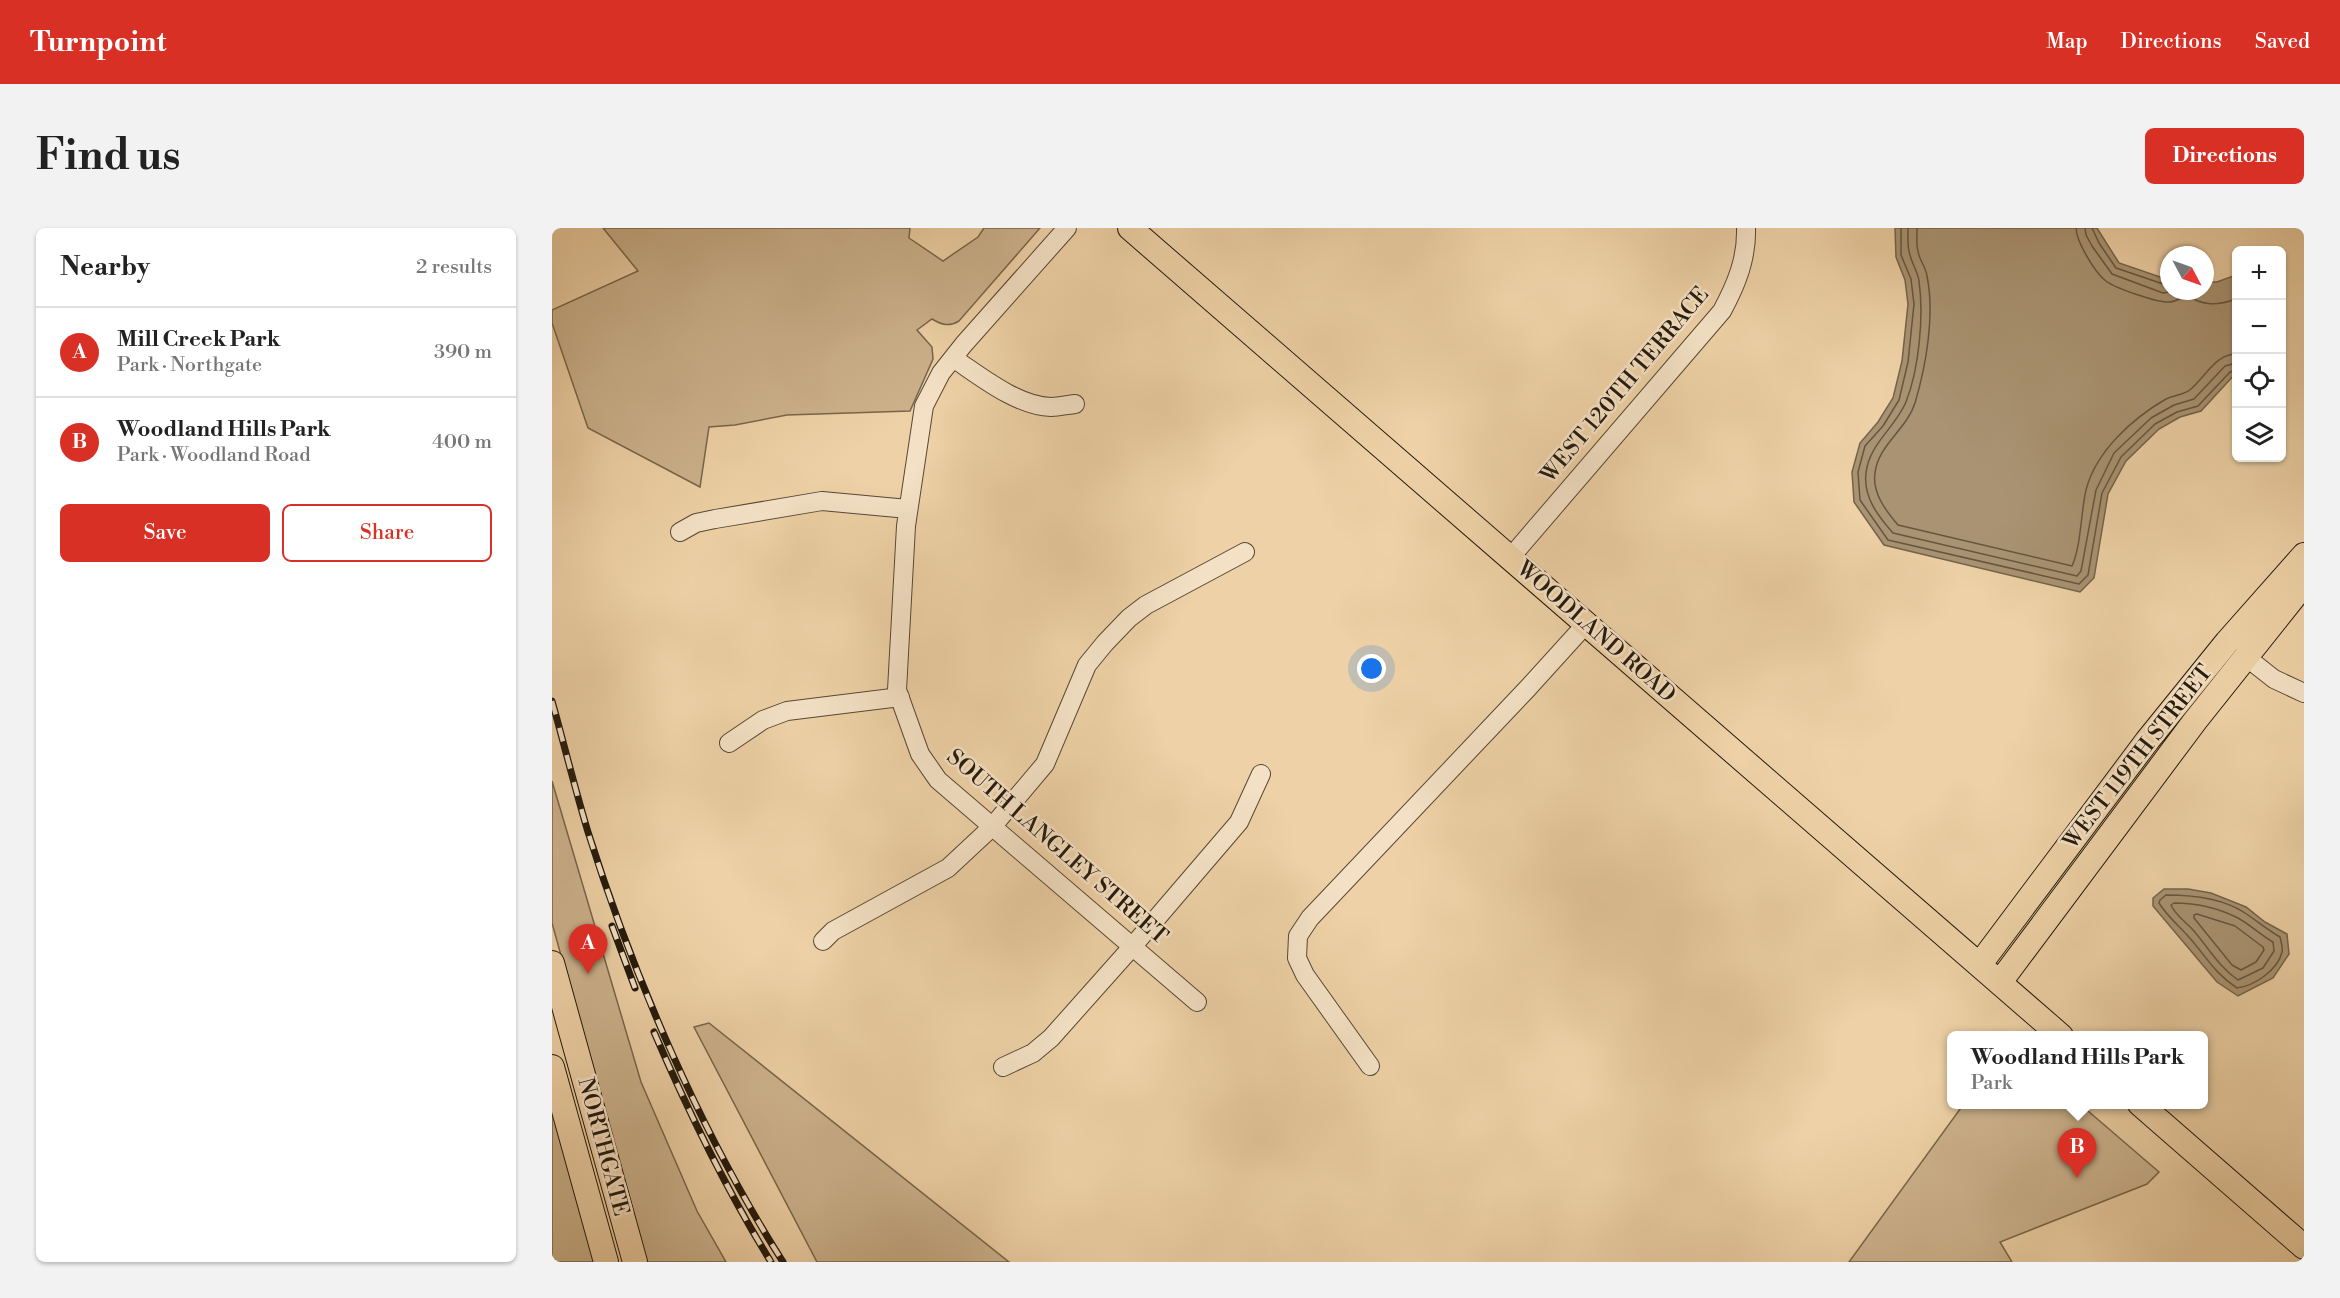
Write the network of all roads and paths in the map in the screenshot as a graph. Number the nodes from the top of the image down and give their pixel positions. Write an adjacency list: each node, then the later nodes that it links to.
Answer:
1 (1067, 228): 4 (street, SOUTH LANGLEY STREET)
2 (1130, 228): 10 (main road, WOODLAND ROAD)
3 (1746, 228): 10 (street, WEST 120TH TERRACE)
4 (953, 358): 5 (street); 6 (street, SOUTH LANGLEY STREET)
5 (1074, 404)
6 (908, 509): 7 (street); 15 (street, SOUTH LANGLEY STREET)
7 (680, 532)
8 (1245, 552): 18 (street)
9 (2304, 555): 22 (main road, WEST 119TH STREET)
10 (1510, 558): 12 (main road, WOODLAND ROAD)
11 (2304, 584): 13 (main road, WEST 119TH STREET)
12 (1586, 624): 22 (main road, WOODLAND ROAD); 26 (street)
13 (2246, 657): 14 (street); 23 (main road, WEST 119TH STREET)
14 (2304, 693)
15 (900, 697): 16 (street); 18 (street, SOUTH LANGLEY STREET)
16 (729, 743)
17 (1261, 774): 20 (street)
18 (992, 827): 19 (street); 20 (street, SOUTH LANGLEY STREET)
19 (823, 941)
20 (1132, 947): 24 (street, SOUTH LANGLEY STREET); 28 (street)
21 (552, 963): 32 (main road, NORTHGATE)
22 (1980, 964): 23 (main road, WOODLAND ROAD)
23 (2000, 982): 25 (main road, WOODLAND ROAD)
24 (1197, 1002)
25 (2056, 1031)
26 (1370, 1066)
27 (552, 1067): 31 (main road, NORTHGATE)
28 (1003, 1067)
29 (2146, 1109): 30 (main road)
30 (2301, 1240)
31 (606, 1262)
32 (635, 1262)

